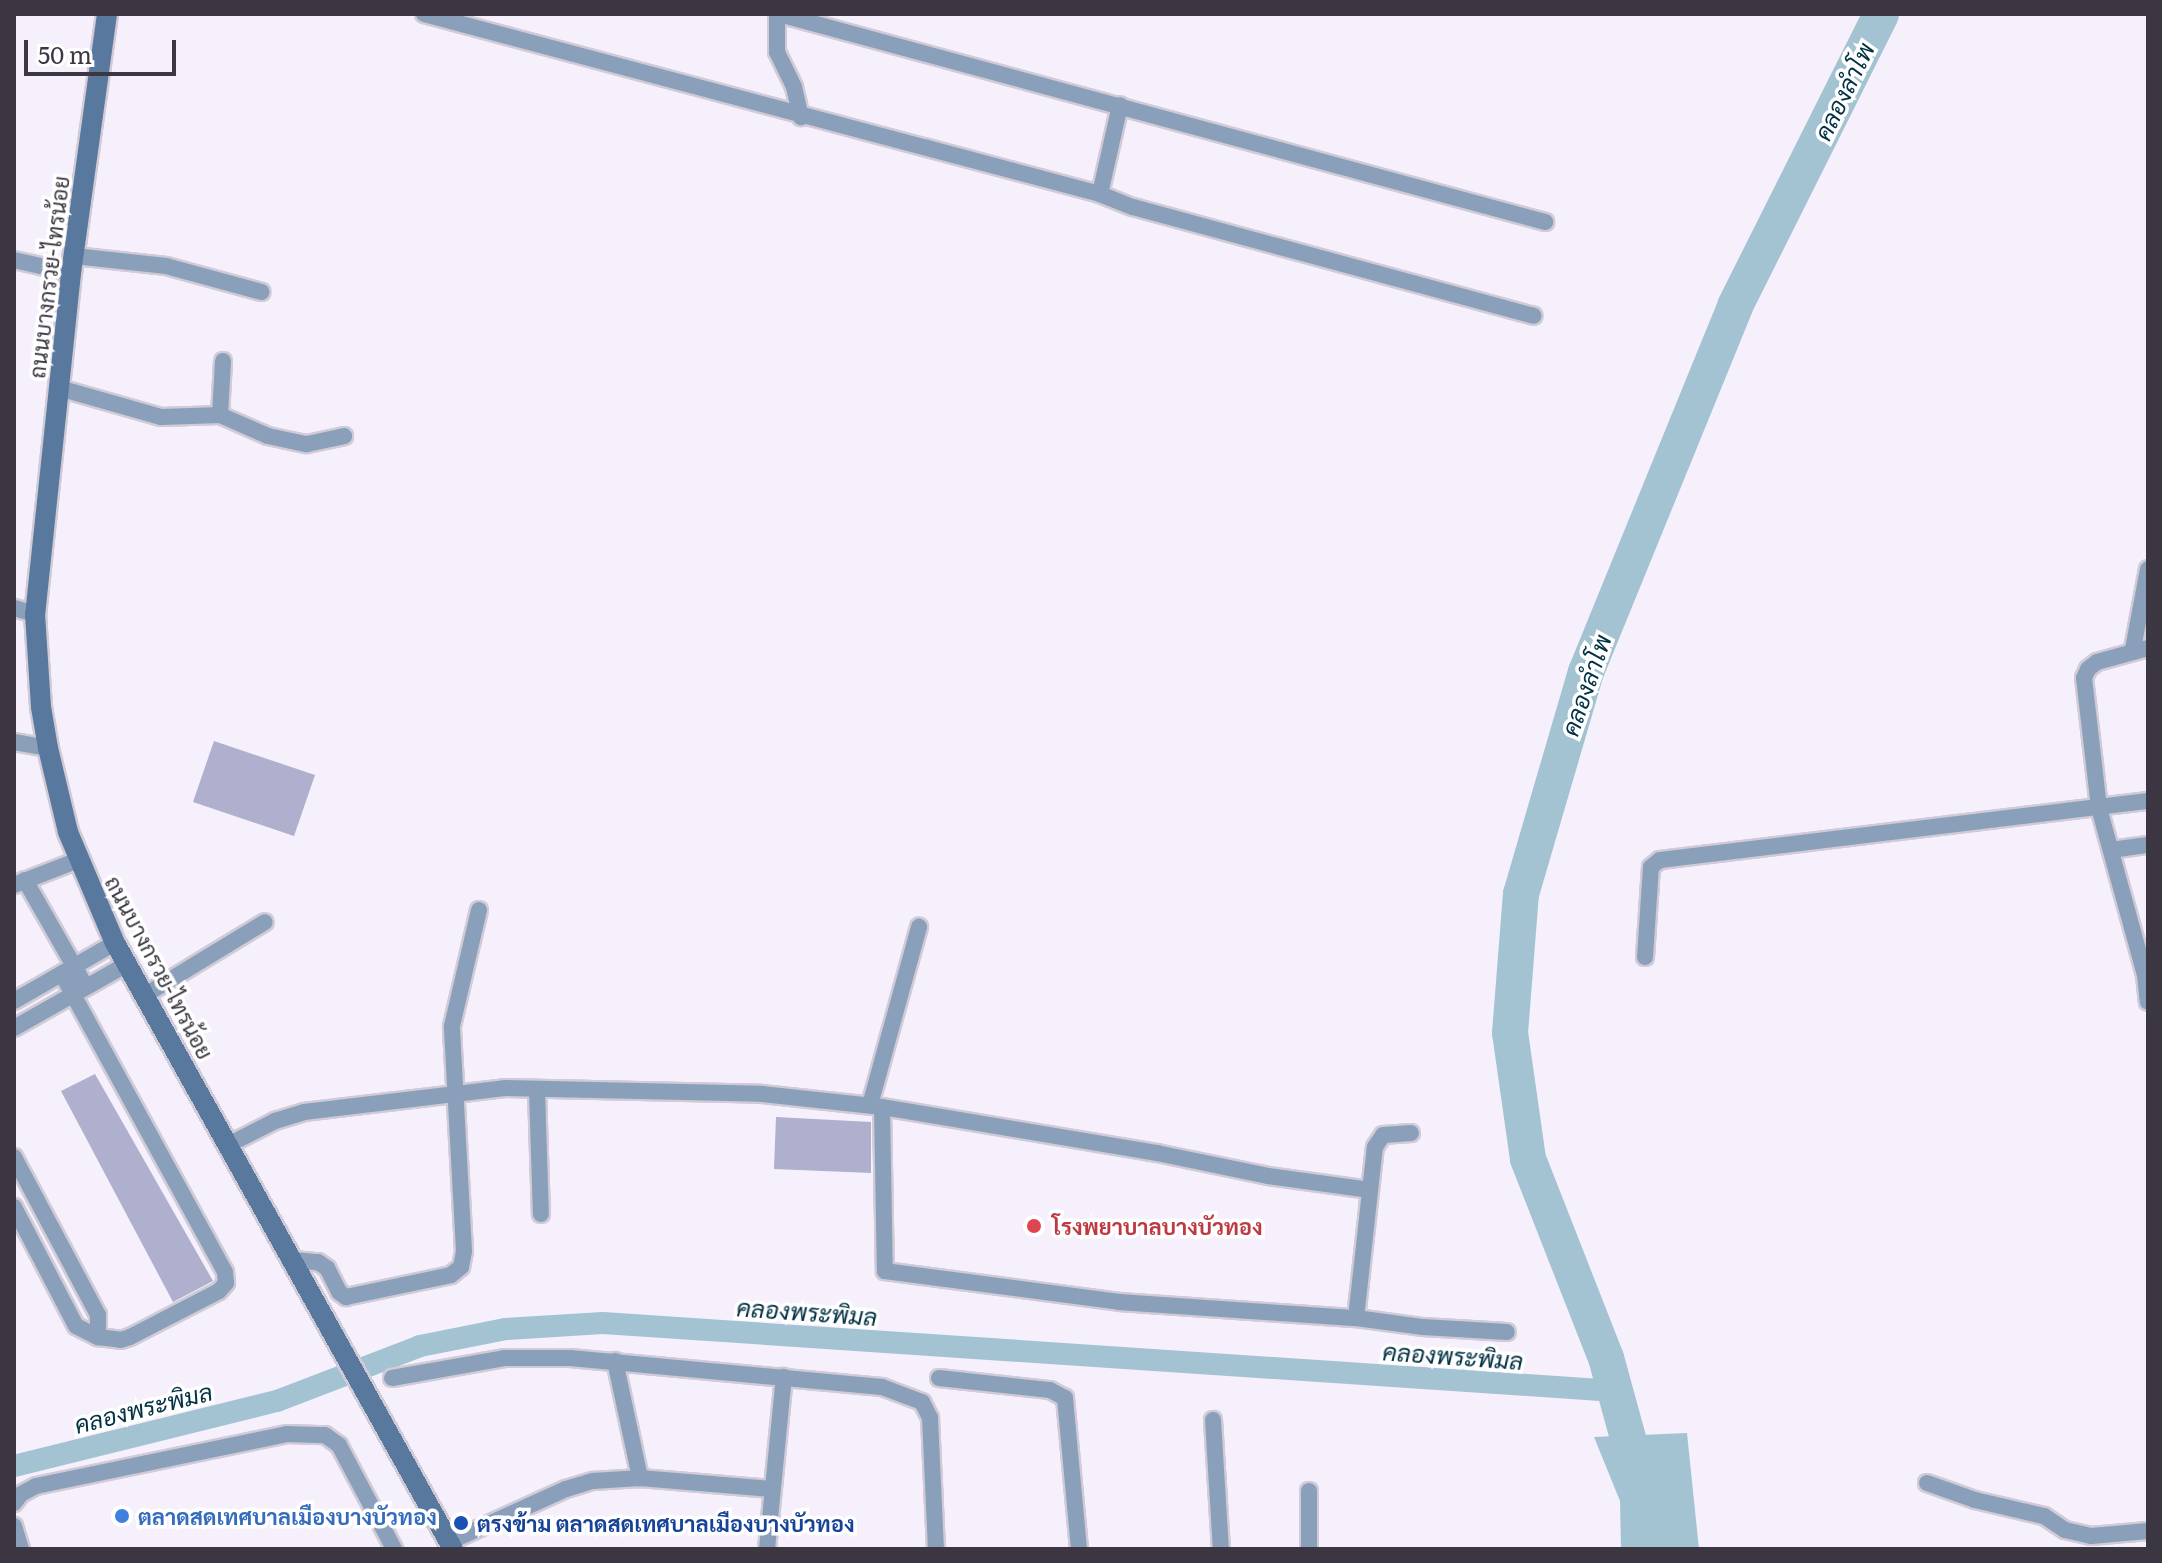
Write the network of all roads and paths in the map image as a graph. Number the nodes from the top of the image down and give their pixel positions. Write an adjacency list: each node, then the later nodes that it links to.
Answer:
1 (107, 14): 10 (main road, ถนนบางกรวย-ไทรน้อย)
2 (424, 14): 6 (street)
3 (778, 14): 4 (street); 6 (street)
4 (797, 16): 5 (street)
5 (1120, 105): 7 (street); 8 (street)
6 (801, 117): 7 (street)
7 (1100, 194): 12 (street)
8 (1545, 222)
9 (14, 260): 10 (street)
10 (72, 264): 11 (street); 14 (main road, ถนนบางกรวย-ไทรน้อย)
11 (262, 292)
12 (1533, 316)
13 (223, 361): 15 (street)
14 (59, 388): 15 (street); 19 (main road, ถนนบางกรวย-ไทรน้อย)
15 (220, 415): 16 (street)
16 (344, 436)
17 (2148, 569): 20 (street)
18 (14, 608): 19 (street)
19 (35, 614): 22 (main road, ถนนบางกรวย-ไทรน้อย)
20 (2141, 649): 24 (street)
21 (14, 742): 22 (street)
22 (48, 748): 27 (main road, ถนนบางกรวย-ไทรน้อย)
23 (2148, 801): 24 (street)
24 (2099, 808): 26 (street); 33 (street)
25 (2148, 845): 26 (street)
26 (2111, 850): 36 (street)
27 (78, 860): 28 (street); 32 (main road, ถนนบางกรวย-ไทรน้อย)
28 (19, 882): 35 (street)
29 (479, 910): 43 (street)
30 (265, 922): 38 (street)
31 (919, 927): 44 (street)
32 (115, 943): 34 (main road, ถนนบางกรวย-ไทรน้อย); 35 (street)
33 (1645, 957)
34 (127, 964): 37 (street); 38 (main road, ถนนบางกรวย-ไทรน้อย)
35 (68, 970): 37 (street); 39 (street)
36 (2146, 975): 40 (street)
37 (79, 992): 41 (street); 56 (street)
38 (145, 995): 46 (main road, ถนนบางกรวย-ไทรน้อย)
39 (14, 1001)
40 (2148, 1002)
41 (14, 1028)
42 (537, 1090): 43 (street); 44 (street); 50 (street)
43 (453, 1094): 46 (street); 53 (street)
44 (876, 1106): 48 (street); 54 (street)
45 (1411, 1133): 48 (street)
46 (228, 1145): 53 (main road, ถนนบางกรวย-ไทรน้อย)
47 (14, 1157): 51 (street)
48 (1370, 1190): 54 (street)
49 (14, 1207): 52 (street)
50 (541, 1214)
51 (58, 1241): 52 (street); 56 (street)
52 (38, 1253): 56 (street)
53 (293, 1260): 69 (main road, ถนนบางกรวย-ไทรน้อย)
54 (1356, 1318): 55 (street)
55 (1507, 1332)
56 (98, 1337)
57 (615, 1361): 58 (street); 59 (street); 62 (street)
58 (784, 1377): 64 (street); 73 (street)
59 (392, 1378)
60 (939, 1378): 74 (street)
61 (1213, 1420): 75 (street)
62 (640, 1478): 64 (street); 69 (street)
63 (1927, 1483): 68 (street)
64 (772, 1489): 72 (street)
65 (1309, 1491): 76 (street)
66 (14, 1503): 71 (street)
67 (14, 1526): 70 (street)
68 (2148, 1531)
69 (451, 1545)
70 (21, 1549)
71 (394, 1549)
72 (767, 1549)
73 (936, 1549)
74 (1079, 1549)
75 (1221, 1549)
76 (1309, 1549)

